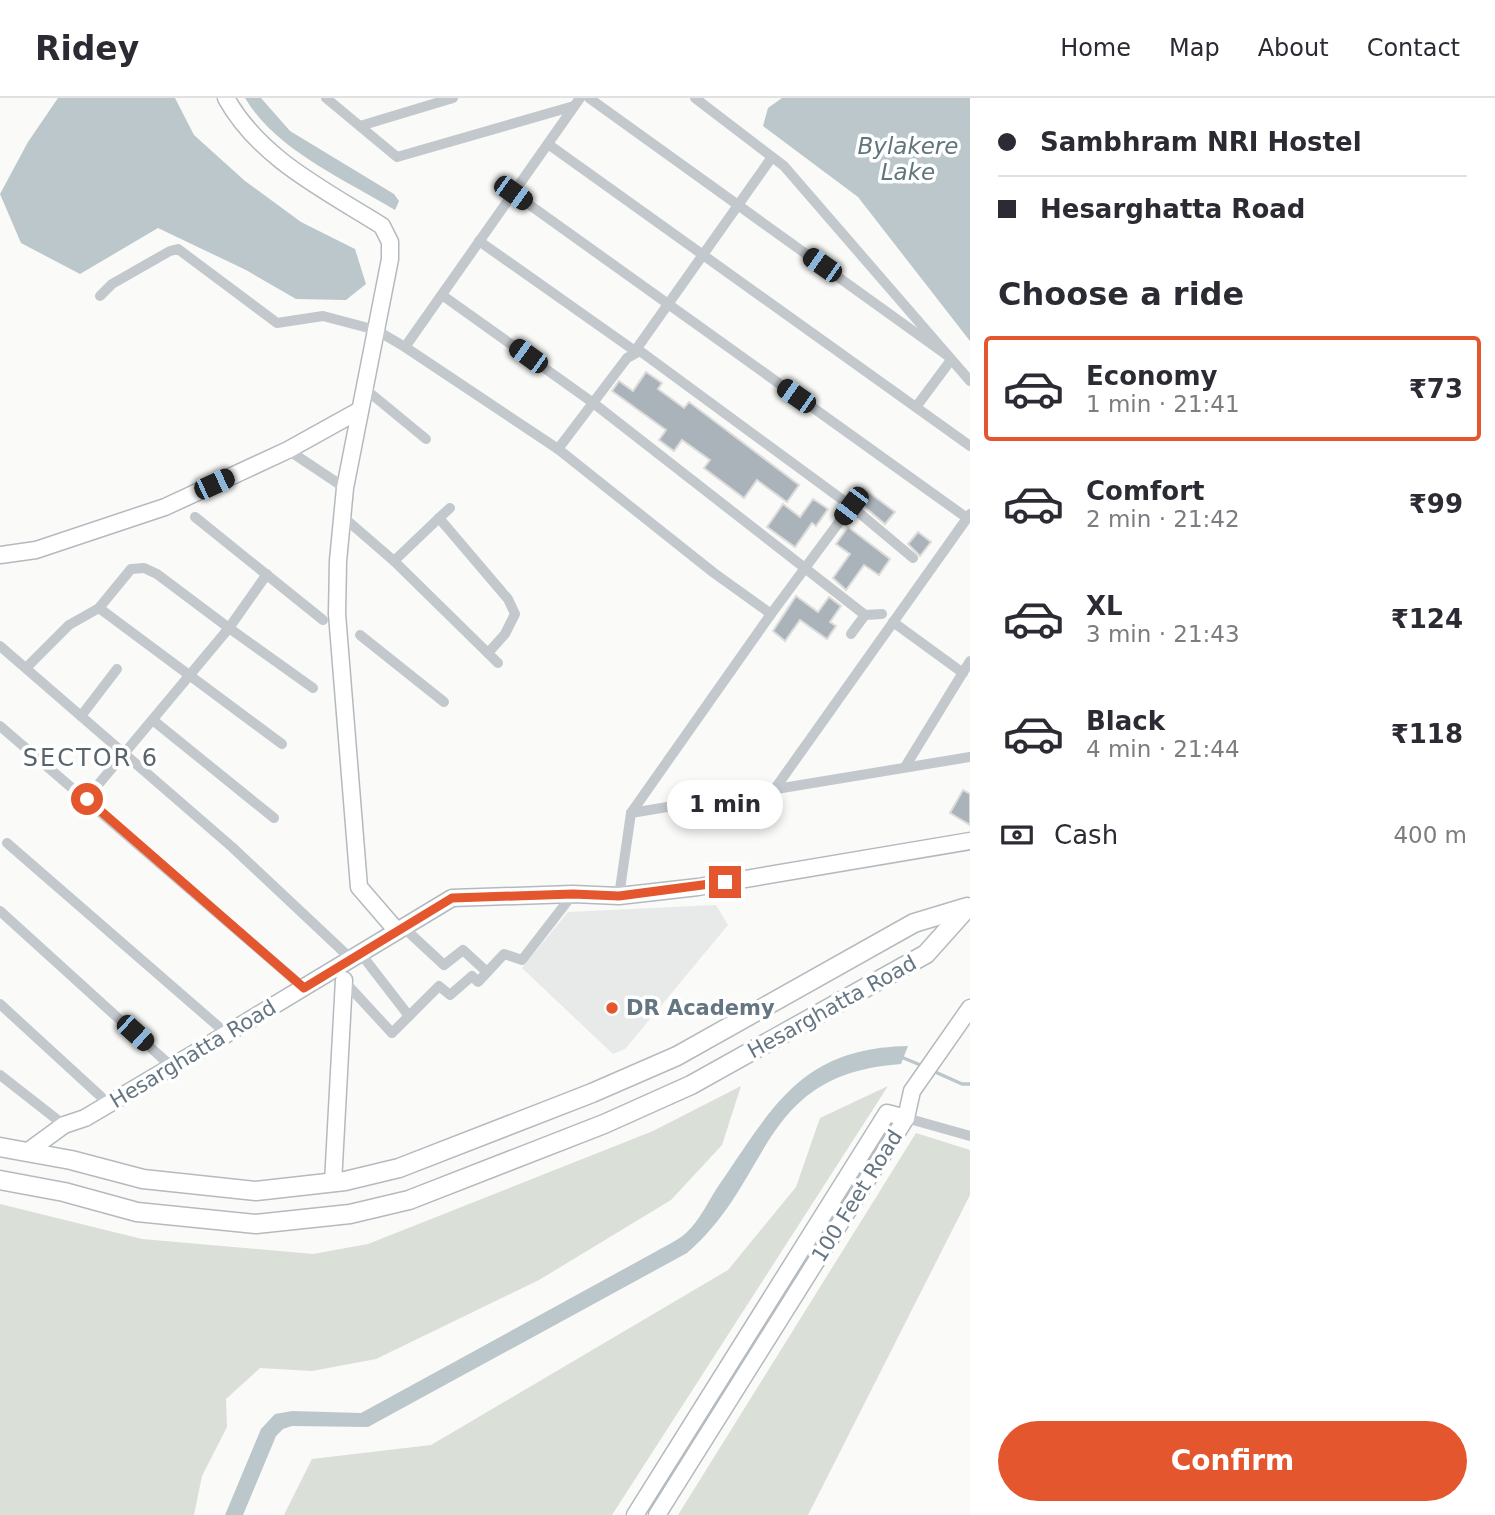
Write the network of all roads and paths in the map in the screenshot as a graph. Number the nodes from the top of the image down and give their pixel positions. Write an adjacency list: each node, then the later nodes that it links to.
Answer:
1 (226, 98): 17 (main road)
2 (326, 98): 7 (street)
3 (453, 98): 7 (street)
4 (589, 98): 11 (street)
5 (695, 98): 9 (street)
6 (577, 102): 7 (street); 8 (street)
7 (360, 126)
8 (548, 144): 10 (street); 13 (street)
9 (772, 157): 11 (street); 20 (street)
10 (513, 193): 12 (street); 16 (street)
11 (738, 205): 13 (street); 20 (street)
12 (479, 241): 14 (street); 19 (street)
13 (703, 255): 16 (street); 24 (street)
14 (442, 295): 18 (street); 23 (street)
15 (100, 296): 17 (street)
16 (668, 304): 19 (street); 34 (street)
17 (376, 330): 18 (street); 22 (main road)
18 (405, 347): 28 (street)
19 (635, 351): 23 (street); 31 (street)
20 (950, 358): 21 (street); 24 (street)
21 (970, 381)
22 (364, 388): 25 (main road); 26 (street)
23 (592, 402): 28 (street); 40 (street)
24 (916, 407): 27 (street)
25 (360, 410): 29 (main road); 30 (main road)
26 (426, 439)
27 (970, 446)
28 (558, 449): 43 (street)
29 (288, 450): 30 (street); 37 (main road)
30 (345, 488): 33 (main road)
31 (851, 506): 38 (street); 40 (street)
32 (450, 508): 36 (street)
33 (342, 516): 39 (street); 78 (main road)
34 (968, 516): 47 (street)
35 (195, 517): 41 (street)
36 (439, 518): 39 (street); 52 (street)
37 (0, 555)
38 (913, 558)
39 (394, 561): 52 (street)
40 (804, 568): 43 (street); 45 (street)
41 (267, 574): 46 (street); 48 (street)
42 (99, 608): 48 (street); 55 (street); 58 (street)
43 (771, 614): 70 (street)
44 (882, 614): 45 (street)
45 (866, 615): 49 (street)
46 (323, 620)
47 (893, 622): 57 (street); 68 (street)
48 (229, 628): 58 (street); 59 (street)
49 (852, 634)
50 (360, 635): 60 (street)
51 (0, 646): 55 (street)
52 (488, 653): 54 (street)
53 (970, 661): 57 (street)
54 (498, 663)
55 (26, 668): 61 (street)
56 (117, 670): 61 (street)
57 (963, 673): 67 (street)
58 (190, 677): 62 (street); 64 (street)
59 (313, 688)
60 (444, 702)
61 (81, 716): 65 (street)
62 (154, 721): 65 (street); 71 (street)
63 (0, 726): 69 (street)
64 (282, 744)
65 (123, 753): 69 (street); 79 (street)
66 (970, 757): 67 (street)
67 (905, 767): 68 (street)
68 (774, 790): 70 (street)
69 (87, 799): 82 (street)
70 (631, 814): 75 (street)
71 (274, 818)
72 (970, 841): 75 (main road, Hesarghatta Road)
73 (7, 843): 86 (street)
74 (573, 894): 75 (main road, Hesarghatta Road); 78 (main road, Hesarghatta Road); 80 (street)
75 (619, 896)
76 (968, 907): 95 (main road, Hesarghatta Road); 96 (main road, Hesarghatta Road)
77 (0, 911): 87 (street)
78 (400, 930): 79 (main road, Hesarghatta Road); 80 (street)
79 (355, 957): 81 (main road, Hesarghatta Road); 85 (street)
80 (487, 972): 85 (street)
81 (339, 975): 82 (main road, Hesarghatta Road); 85 (street); 96 (main road)
82 (304, 988): 86 (main road, Hesarghatta Road)
83 (0, 1004): 89 (street)
84 (970, 1008): 90 (main road)
85 (408, 1016)
86 (227, 1034): 87 (main road, Hesarghatta Road)
87 (172, 1067): 89 (main road, Hesarghatta Road)
88 (0, 1075): 91 (street)
89 (109, 1104): 91 (main road, Hesarghatta Road)
90 (906, 1118): 92 (street); 97 (main road, 100 Feet Road); 98 (main road, 100 Feet Road)
91 (64, 1125): 94 (main road, Hesarghatta Road)
92 (970, 1136)
93 (0, 1147): 94 (main road, Hesarghatta Road)
94 (27, 1152): 96 (main road, Hesarghatta Road)
95 (0, 1180)
96 (333, 1183)
97 (635, 1515)
98 (657, 1515)

